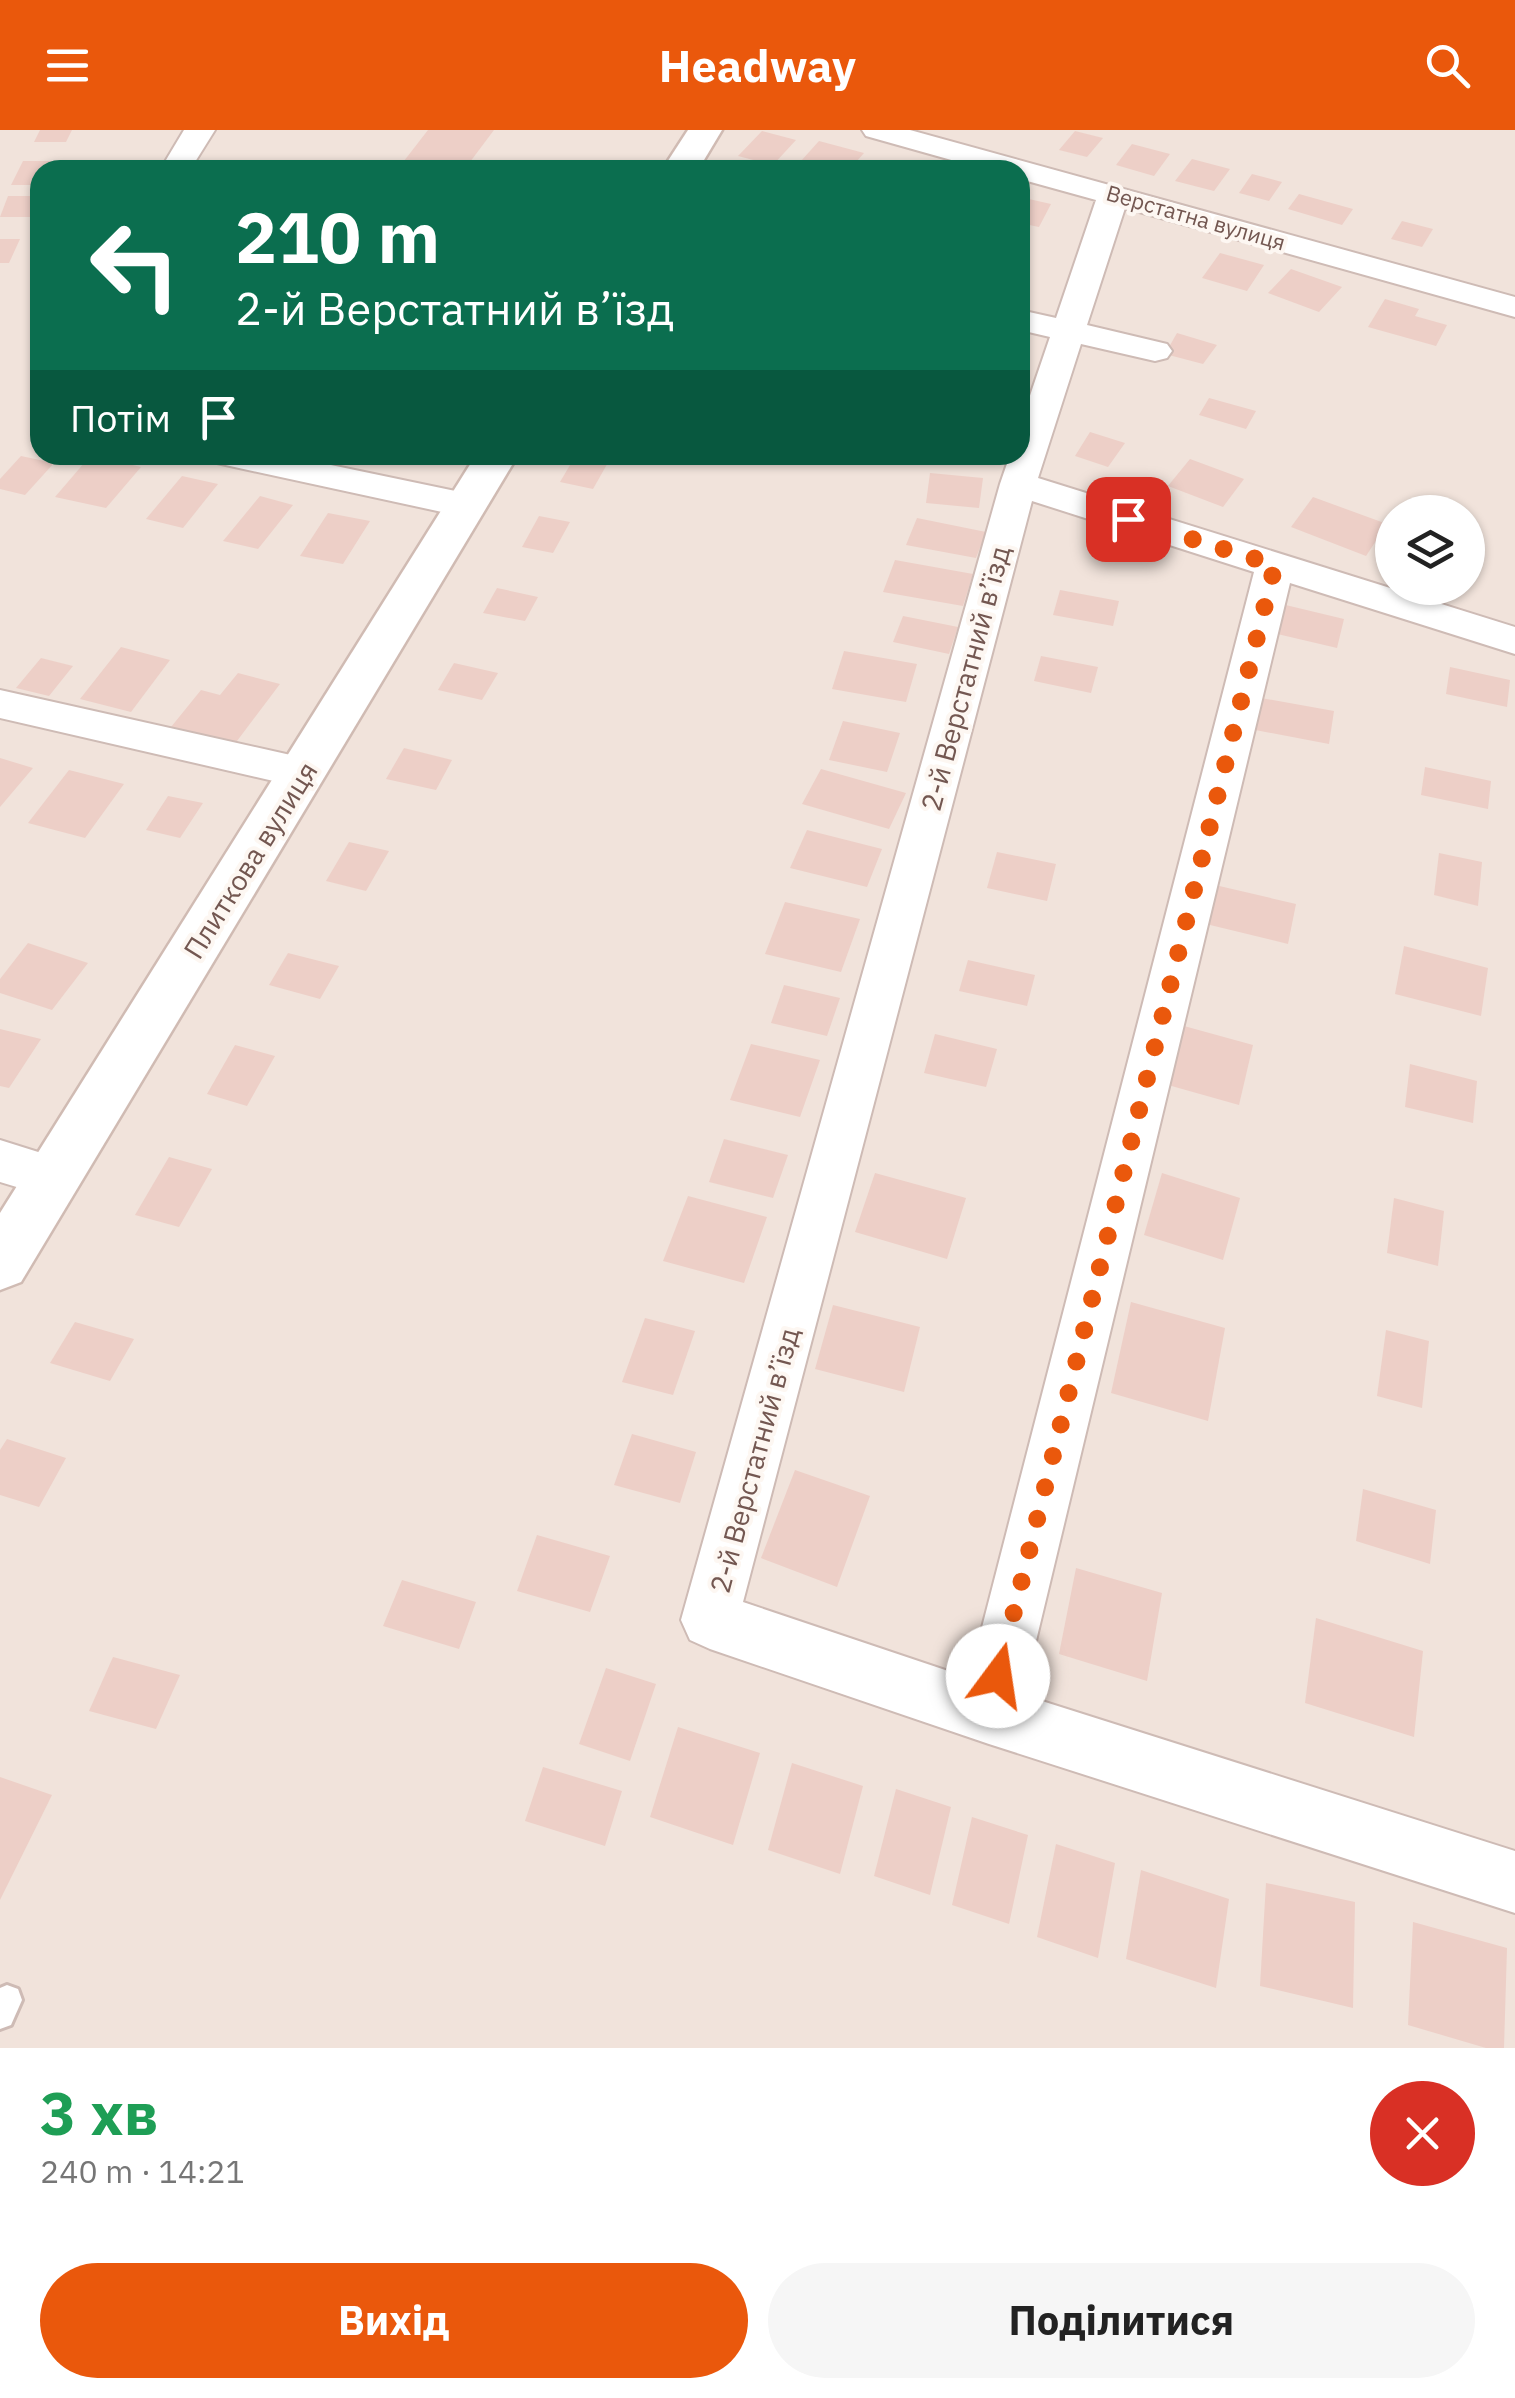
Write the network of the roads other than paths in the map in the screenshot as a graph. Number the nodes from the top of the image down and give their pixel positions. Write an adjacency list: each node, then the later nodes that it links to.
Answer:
1 (200, 130): 4 (street)
2 (705, 130): 5 (street)
3 (876, 130): 6 (street, Верстатна вулиця)
4 (180, 160)
5 (686, 160)
6 (989, 160)
7 (1030, 171): 8 (street, Верстатна вулиця)
8 (1114, 193): 9 (street, Верстатна вулиця); 11 (street, 2-й Верстатний в’їзд)
9 (1515, 307)
10 (1030, 322): 11 (street)
11 (1068, 328): 12 (street); 13 (street, 2-й Верстатний в’їзд)
12 (1155, 351)
13 (1030, 447)
14 (277, 465): 18 (street)
15 (491, 465): 18 (street, Плиткова вулиця)
16 (1024, 465): 17 (street, 2-й Верстатний в’їзд)
17 (1018, 484): 19 (street); 26 (street, 2-й Верстатний в’їзд)
18 (465, 505): 22 (street, Плиткова вулиця)
19 (1275, 565): 20 (street); 26 (street)
20 (1515, 641)
21 (0, 704): 22 (street)
22 (304, 773): 24 (street, Плиткова вулиця)
23 (0, 1161): 24 (street)
24 (53, 1177): 25 (street, Плиткова вулиця)
25 (0, 1264)
26 (988, 1714): 27 (street, 2-й Верстатний в’їзд)
27 (1515, 1882)

